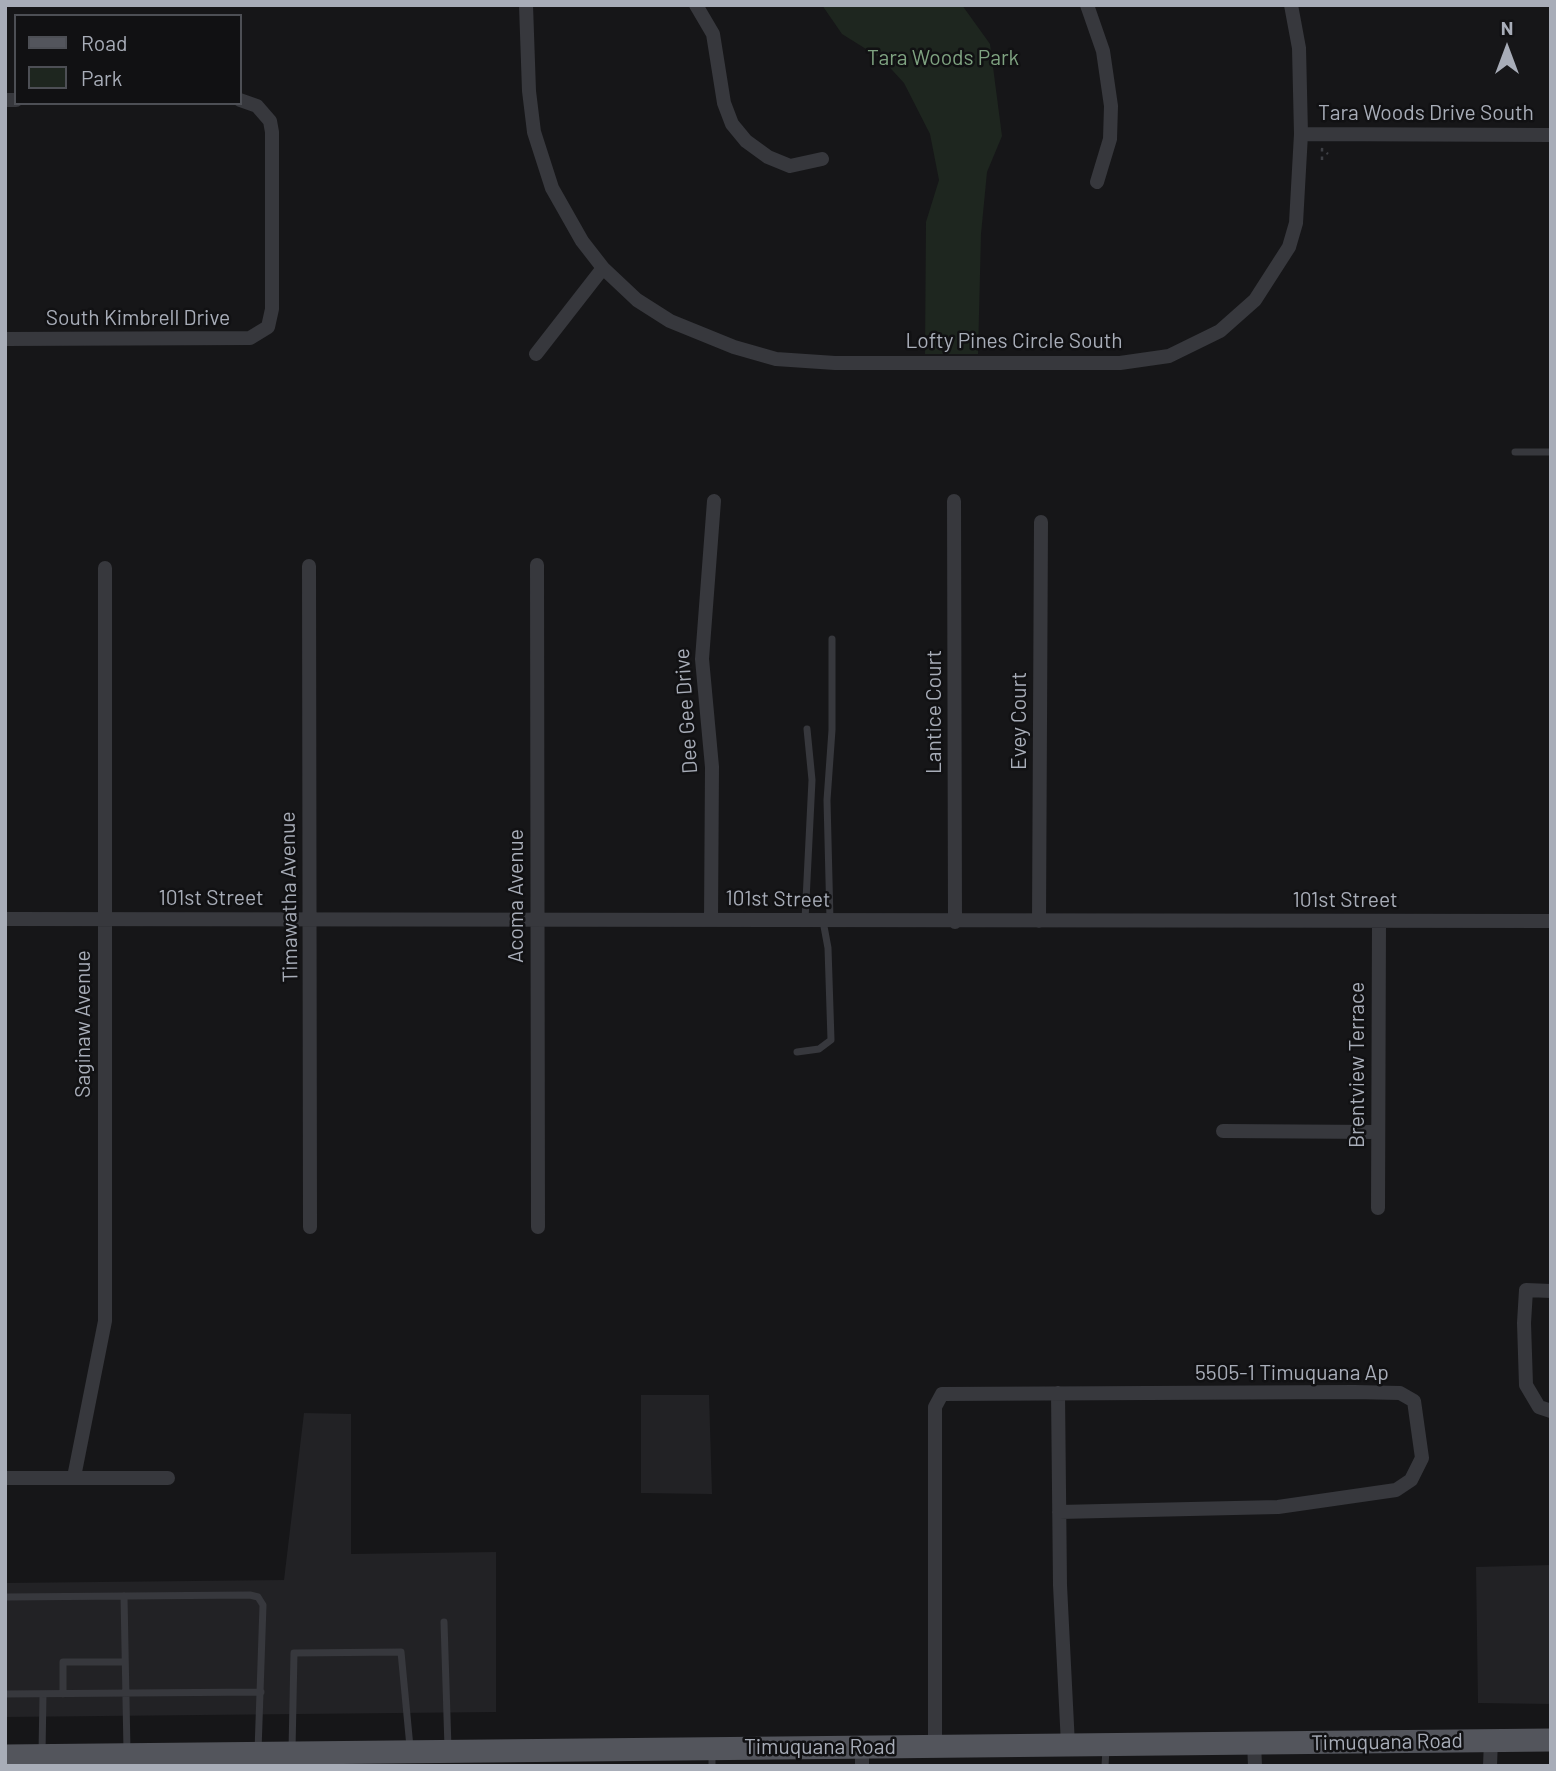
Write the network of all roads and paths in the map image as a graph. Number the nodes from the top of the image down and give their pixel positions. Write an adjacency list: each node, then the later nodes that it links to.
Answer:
1 (526, 5): 12 (street, Lofty Pines Circle South)
2 (695, 5): 9 (street)
3 (1087, 5): 11 (street)
4 (1291, 5): 6 (street, Lofty Pines Circle South)
5 (242, 101): 13 (street, South Kimbrell Drive)
6 (1301, 134): 7 (street, Tara Woods Drive South); 12 (street, Lofty Pines Circle South)
7 (1551, 135)
8 (1328, 154): 10 (path)
9 (822, 159)
10 (1322, 160)
11 (1097, 182)
12 (603, 268): 14 (street)
13 (5, 340)
14 (536, 354)
15 (1515, 452): 16 (lane)
16 (1551, 452)
17 (714, 501): 29 (street, Dee Gee Drive)
18 (954, 501): 35 (street, Lantice Court)
19 (1041, 522): 32 (street, Evey Court)
20 (537, 565): 28 (street, Acoma Avenue)
21 (309, 566): 27 (street, Timawatha Avenue)
22 (105, 568): 26 (street, Saginaw Avenue)
23 (832, 639): 31 (lane)
24 (807, 729): 30 (lane)
25 (5, 919): 26 (street, 101st Street)
26 (104, 919): 27 (street, 101st Street); 45 (street, Saginaw Avenue)
27 (311, 919): 28 (street, 101st Street); 40 (street, Timawatha Avenue)
28 (537, 920): 29 (street, 101st Street); 41 (street, Acoma Avenue)
29 (711, 920): 30 (street, 101st Street)
30 (805, 921): 31 (street, 101st Street)
31 (826, 921): 35 (street, 101st Street); 36 (lane)
32 (1039, 921): 33 (street, 101st Street); 35 (street, 101st Street)
33 (1379, 921): 34 (street, 101st Street); 38 (street, Brentview Terrace)
34 (1551, 921)
35 (955, 922)
36 (797, 1052)
37 (1223, 1131): 38 (street)
38 (1377, 1132): 39 (street, Brentview Terrace)
39 (1378, 1208)
40 (310, 1227)
41 (538, 1227)
42 (1551, 1291): 44 (street)
43 (1058, 1393): 48 (street); 48 (street, 5505-1 Timuquana Ap); 61 (street)
44 (1551, 1411)
45 (74, 1477): 46 (street); 47 (street)
46 (5, 1478)
47 (168, 1478)
48 (1059, 1512): 60 (street)
49 (124, 1596): 50 (lane); 52 (lane); 53 (lane)
50 (5, 1597)
51 (444, 1622): 63 (lane)
52 (125, 1662): 56 (lane); 57 (lane)
53 (261, 1692): 57 (lane); 64 (lane)
54 (5, 1694): 55 (lane)
55 (43, 1694): 56 (lane); 69 (lane)
56 (63, 1694): 57 (lane)
57 (126, 1694): 67 (lane)
58 (1491, 1740): 59 (main road, Timuquana Road); 66 (main road, Timuquana Road); 75 (street)
59 (1551, 1740)
60 (1068, 1745): 61 (main road, Timuquana Road); 68 (main road, Timuquana Road)
61 (935, 1746): 70 (main road, Timuquana Road)
62 (411, 1752): 63 (main road, Timuquana Road); 65 (lane); 73 (main road, Timuquana Road)
63 (448, 1752): 71 (main road, Timuquana Road)
64 (257, 1754): 65 (main road, Timuquana Road); 74 (main road, Timuquana Road)
65 (292, 1754): 73 (main road, Timuquana Road)
66 (1255, 1754): 68 (main road, Timuquana Road)
67 (127, 1755): 69 (main road, Timuquana Road); 74 (main road, Timuquana Road)
68 (1106, 1755)
69 (41, 1756): 72 (main road, Timuquana Road)
70 (862, 1756): 71 (main road, Timuquana Road)
71 (712, 1757)
72 (7, 1759)
73 (384, 1759)
74 (201, 1760)
75 (1490, 1766)

